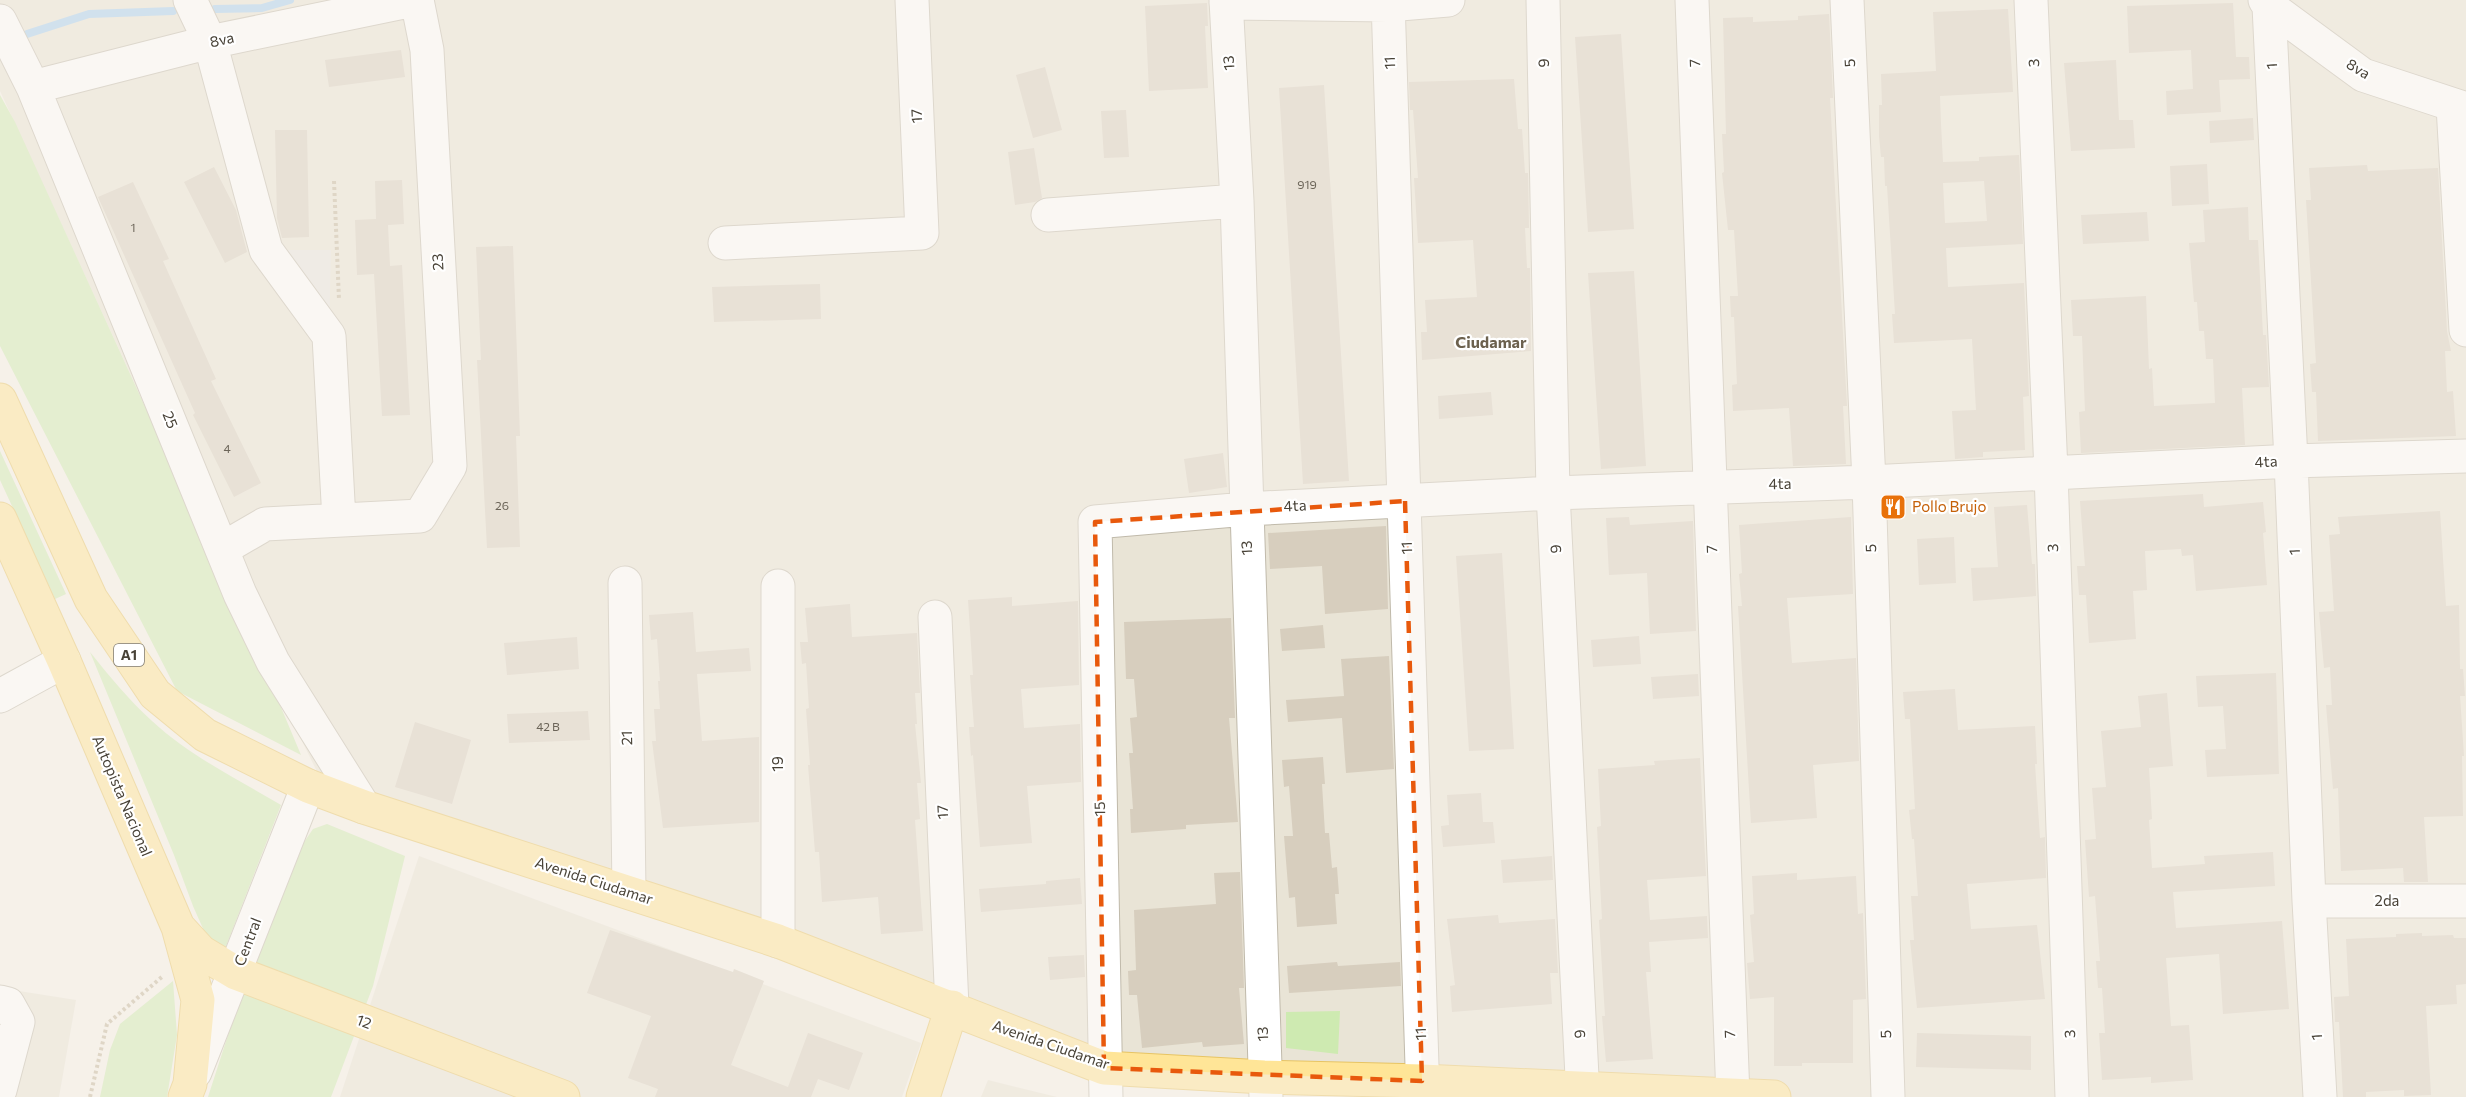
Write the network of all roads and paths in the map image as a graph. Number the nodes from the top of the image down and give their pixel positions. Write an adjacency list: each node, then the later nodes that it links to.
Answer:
1 (190, 0): 13 (street)
2 (415, 0): 13 (street, 8va); 30 (street, 23)
3 (912, 0): 18 (street, 17)
4 (1448, 0): 10 (street)
5 (1543, 0): 26 (street, 9)
6 (1692, 0): 25 (street, 7)
7 (1847, 0): 24 (street, 5)
8 (2031, 0): 23 (street, 3)
9 (1226, 2): 10 (street); 16 (street, 13)
10 (1388, 2): 27 (street, 11)
11 (2267, 3): 15 (street, 8va); 22 (street, 1)
12 (0, 21): 14 (street, 25)
13 (210, 42): 14 (street, 8va); 30 (street)
14 (33, 87): 32 (street, 25)
15 (2460, 107): 19 (street)
16 (1237, 201): 17 (street); 28 (street, 13)
17 (1048, 215)
18 (725, 243)
19 (2466, 330)
20 (0, 400): 38 (main road, A1)
21 (2466, 456): 22 (street, 4ta)
22 (2291, 461): 23 (street, 4ta); 41 (street, 1)
23 (2051, 472): 24 (street, 4ta); 61 (street, 3)
24 (1869, 482): 25 (street, 4ta); 60 (street, 5)
25 (1710, 486): 26 (street, 4ta); 58 (street, 7)
26 (1553, 493): 27 (street, 4ta); 54 (street, 9)
27 (1405, 501): 28 (street, 4ta); 51 (street, 11)
28 (1246, 508): 31 (street, 4ta); 50 (street, 13)
29 (0, 519): 36 (main road, Autopista Nacional)
30 (339, 520): 32 (street)
31 (1095, 522): 49 (street, 15)
32 (222, 549): 39 (street, 25)
33 (625, 583): 40 (street, 21)
34 (778, 586): 44 (street, 19)
35 (934, 616): 48 (street, 17)
36 (64, 661): 37 (street); 43 (main road, Autopista Nacional)
37 (0, 696)
38 (308, 786): 39 (main road, A1); 46 (street, Central)
39 (364, 807): 40 (main road, Avenida Ciudamar)
40 (630, 892): 44 (main road, Avenida Ciudamar)
41 (2309, 901): 42 (street, 2da); 62 (street, 1)
42 (2466, 901)
43 (178, 927): 45 (main road, Autopista Nacional); 46 (main road, 12)
44 (777, 941): 48 (main road, Avenida Ciudamar)
45 (186, 958): 53 (main road, Autopista Nacional); 55 (path)
46 (236, 973): 53 (street, Central); 56 (main road, 12)
47 (0, 1002): 52 (street)
48 (952, 1007): 49 (main road, Avenida Ciudamar); 57 (main road)
49 (1105, 1082): 50 (main road, Avenida Ciudamar)
50 (1265, 1087): 51 (main road, Avenida Ciudamar)
51 (1422, 1089): 54 (main road, Avenida Ciudamar)
52 (0, 1090)
53 (188, 1090)
54 (1583, 1093): 58 (main road, Avenida Ciudamar)
55 (90, 1097)
56 (563, 1097)
57 (923, 1097)
58 (1733, 1097): 59 (main road, Avenida Ciudamar)
59 (1774, 1097)
60 (1888, 1097)
61 (2072, 1097)
62 (2320, 1097)

